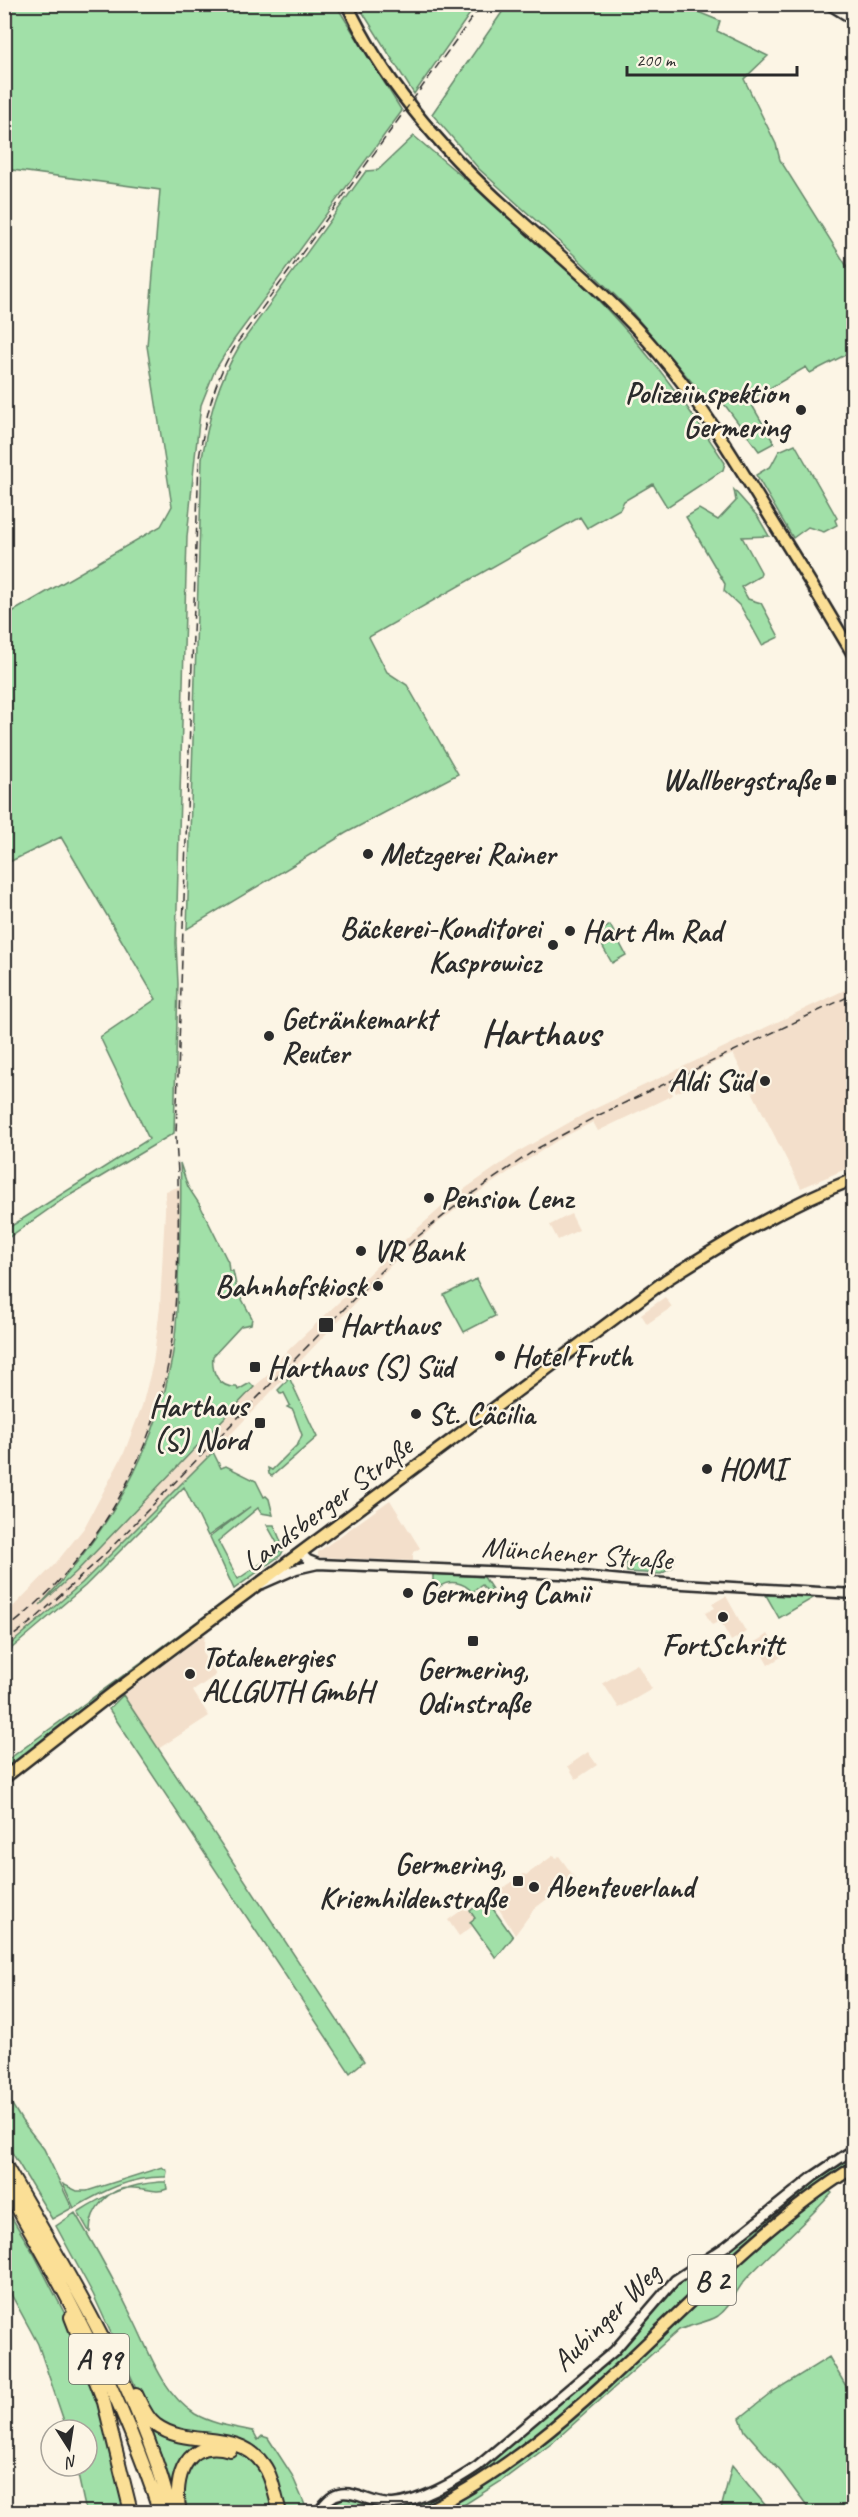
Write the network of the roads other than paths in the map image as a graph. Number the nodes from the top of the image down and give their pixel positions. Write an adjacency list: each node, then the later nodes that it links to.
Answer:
1 (346, 4): 4 (main road)
2 (828, 4): 3 (street)
3 (854, 20)
4 (854, 656)
5 (854, 1179): 6 (main road, Landsberger Straße)
6 (301, 1552): 7 (street); 8 (main road, Landsberger Straße)
7 (318, 1564): 8 (street, Münchener Straße); 9 (street, Münchener Straße)
8 (259, 1585): 10 (main road, Landsberger Straße)
9 (854, 1594)
10 (4, 1778)
11 (854, 2149): 23 (street, Aubinger Weg)
12 (4, 2163): 16 (highway, A 99)
13 (854, 2167): 24 (main road, B 2)
14 (4, 2185): 15 (highway, A 99)
15 (51, 2266): 17 (highway); 18 (highway, A 99)
16 (93, 2320): 19 (highway, A 99); 22 (highway)
17 (131, 2512)
18 (160, 2512)
19 (171, 2512)
20 (180, 2512): 21 (highway)
21 (272, 2512)
22 (280, 2512)
23 (319, 2512)
24 (423, 2512)

